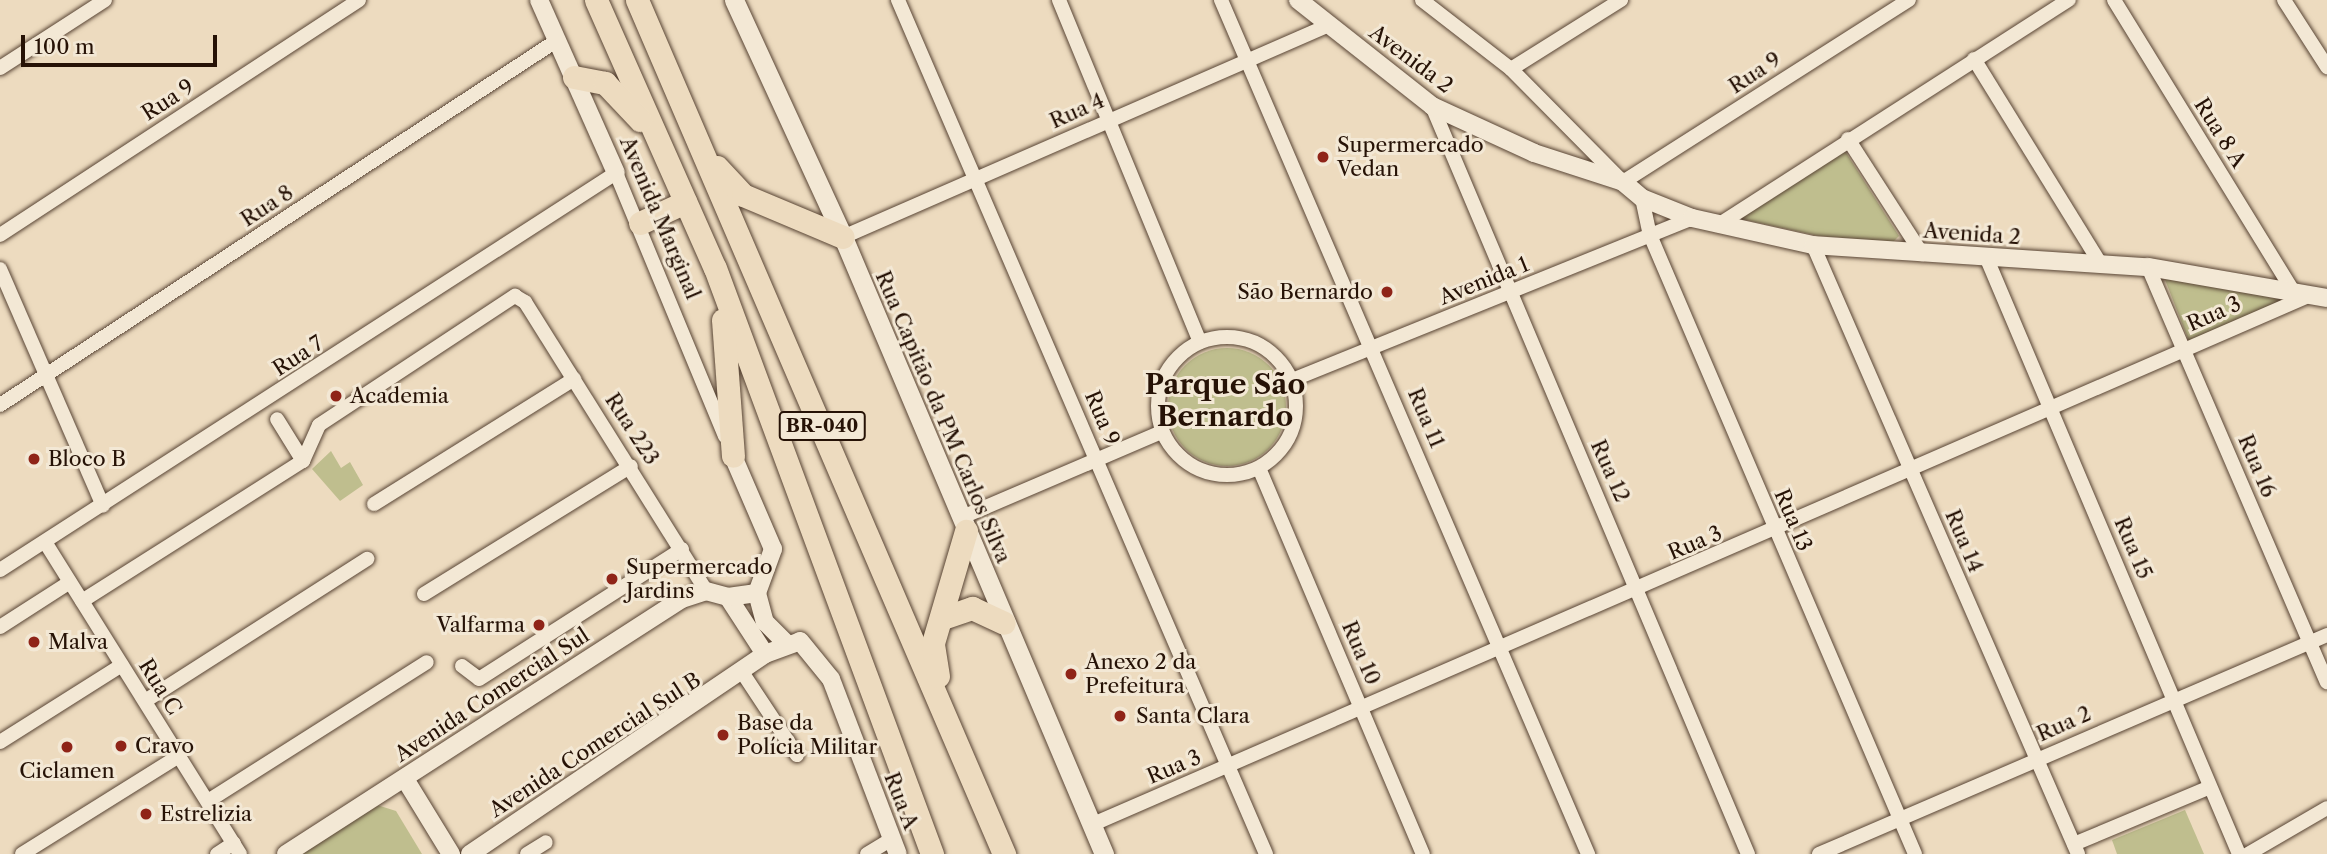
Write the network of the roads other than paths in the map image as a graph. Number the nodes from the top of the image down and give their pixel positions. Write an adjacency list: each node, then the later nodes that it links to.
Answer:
1 (105, 0): 22 (street)
2 (359, 0): 38 (street, Rua 9)
3 (539, 0): 18 (street, Avenida Marginal)
4 (596, 0): 29 (highway, BR-040)
5 (637, 0): 27 (highway, BR-040)
6 (734, 0): 40 (main road, Rua Capitão da PM Carlos Silva)
7 (898, 0): 31 (street, Rua 9)
8 (1059, 0): 26 (street)
9 (1221, 0): 20 (street, Rua 11)
10 (1298, 0): 17 (street, Avenida 2)
11 (1422, 0): 23 (street, Avenida 2)
12 (1621, 0): 23 (street)
13 (1909, 0): 32 (street, Rua 9)
14 (2069, 0): 19 (street)
15 (2114, 0): 48 (street, Rua 8 A)
16 (2284, 0): 21 (street)
17 (1329, 25): 20 (street, Rua 4); 25 (street, Avenida 2)
18 (556, 41): 24 (street, Avenida Marginal); 54 (street, Rua 8)
19 (1974, 59): 28 (street); 44 (street)
20 (1249, 60): 26 (street, Rua 4); 52 (street, Rua 11)
21 (2327, 67)
22 (0, 68)
23 (1511, 69): 32 (street, Avenida 2)
24 (573, 77): 29 (highway); 30 (street, Avenida Marginal)
25 (1432, 106): 32 (street, Avenida 2); 49 (street, Rua 12)
26 (1111, 119): 31 (street, Rua 4); 51 (street)
27 (696, 137): 40 (highway); 98 (highway, BR-040)
28 (1848, 139): 37 (street); 42 (street)
29 (661, 146): 34 (highway, BR-040)
30 (616, 173): 36 (street, Avenida Marginal); 68 (street, Rua 7)
31 (976, 179): 40 (street, Rua 4); 62 (street, Rua 9)
32 (1623, 182): 33 (street, Avenida 2)
33 (1642, 198): 35 (street, Avenida 2); 39 (street, Rua 13)
34 (685, 202): 36 (highway); 46 (highway, BR-040)
35 (1692, 218): 37 (street, Avenida 2); 39 (street, Avenida 1)
36 (640, 223): 61 (street, Avenida Marginal)
37 (1718, 225): 41 (street, Avenida 2)
38 (0, 235)
39 (1650, 235): 49 (street, Avenida 1); 70 (street, Rua 13)
40 (843, 237): 69 (main road, Rua Capitão da PM Carlos Silva)
41 (1813, 245): 42 (street, Avenida 2); 65 (street, Rua 14)
42 (1922, 254): 43 (street, Avenida 2)
43 (1987, 259): 44 (street, Avenida 2); 58 (street, Rua 15)
44 (2100, 262): 45 (street, Avenida 2)
45 (2148, 267): 48 (street, Avenida 2); 53 (street, Rua 16)
46 (715, 268): 61 (highway); 121 (highway, BR-040)
47 (0, 269): 54 (street)
48 (2291, 289): 50 (street, Avenida 2)
49 (1508, 294): 52 (street, Avenida 1); 76 (street, Rua 12)
50 (2320, 296): 53 (street, Rua 3)
51 (1200, 342): 56 (street); 60 (street)
52 (1373, 349): 56 (street, Avenida 1); 88 (street, Rua 11)
53 (2185, 350): 58 (street, Rua 3); 87 (street, Rua 16)
54 (46, 376): 57 (street, Rua 8); 68 (street)
55 (574, 379): 63 (street, Rua 223); 64 (street, Rua 223); 67 (street)
56 (1292, 380): 66 (street)
57 (0, 405)
58 (2050, 407): 65 (street, Rua 3); 95 (street, Rua 15)
59 (277, 419): 63 (street)
60 (1162, 432): 62 (street); 66 (street)
61 (733, 456): 78 (street)
62 (1097, 460): 69 (street); 103 (street, Rua 9)
63 (303, 461): 81 (street)
64 (631, 466): 72 (street, Rua 223); 79 (street)
65 (1910, 467): 70 (street, Rua 3); 102 (street, Rua 14)
66 (1259, 468): 97 (street, Rua 10)
67 (374, 504)
68 (103, 506): 71 (street, Rua 7)
69 (963, 525): 82 (highway); 83 (main road, Rua Capitão da PM Carlos Silva)
70 (1775, 532): 76 (street, Rua 3); 108 (street, Rua 13)
71 (45, 542): 74 (street, Rua 7); 75 (street, Rua C)
72 (681, 549): 77 (street, Rua 223); 92 (street)
73 (367, 559): 96 (street)
74 (0, 570)
75 (70, 583): 81 (street, Rua C); 84 (street)
76 (1640, 589): 88 (street, Rua 3); 127 (street, Rua 12)
77 (706, 592): 80 (street); 104 (street, Avenida Comercial Sul)
78 (757, 593): 80 (street); 86 (street)
79 (424, 594)
80 (728, 597): 89 (street)
81 (82, 601): 91 (street, Rua C)
82 (943, 618): 83 (highway); 98 (highway)
83 (1004, 623): 109 (main road, Rua Capitão da PM Carlos Silva)
84 (0, 627)
85 (2327, 635): 87 (street, Rua 2)
86 (785, 642): 89 (street); 111 (street, Rua A)
87 (2310, 642): 94 (street, Rua 16); 95 (street, Rua 2)
88 (1502, 649): 97 (street, Rua 3); 126 (street, Rua 11)
89 (765, 654): 93 (street)
90 (427, 662): 106 (street)
91 (121, 665): 96 (street, Rua C); 99 (street)
92 (462, 666)
93 (744, 675): 100 (street); 118 (street, Avenida Comercial Sul B)
94 (2327, 682)
95 (2175, 699): 102 (street, Rua 2); 105 (street, Rua 15)
96 (145, 701): 101 (street, Rua C)
97 (1362, 709): 103 (street, Rua 3); 125 (street, Rua 10)
98 (943, 711): 122 (highway, BR-040)
99 (0, 742)
100 (797, 755)
101 (179, 756): 106 (street, Rua C); 114 (street)
102 (2035, 760): 108 (street, Rua 2); 113 (street, Rua 14)
103 (1229, 767): 109 (street, Rua 3); 124 (street, Rua 9)
104 (405, 779): 116 (street, Avenida Comercial Sul); 117 (street)
105 (2210, 787): 113 (street); 130 (street, Rua 15)
106 (208, 801): 112 (street, Rua C)
107 (2327, 808): 131 (street)
108 (1900, 819): 128 (street, Rua 2); 129 (street, Rua 13)
109 (1091, 825): 123 (main road, Rua Capitão da PM Carlos Silva)
110 (546, 842): 119 (street)
111 (895, 846): 120 (street)
112 (237, 849): 115 (street)
113 (2076, 849)
114 (22, 854)
115 (217, 854)
116 (286, 854)
117 (451, 854)
118 (470, 854)
119 (527, 854)
120 (867, 854)
121 (932, 854)
122 (1004, 854)
123 (1104, 854)
124 (1266, 854)
125 (1423, 854)
126 (1588, 854)
127 (1748, 854)
128 (1819, 854)
129 (1915, 854)
130 (2239, 854)
131 (2248, 854)

